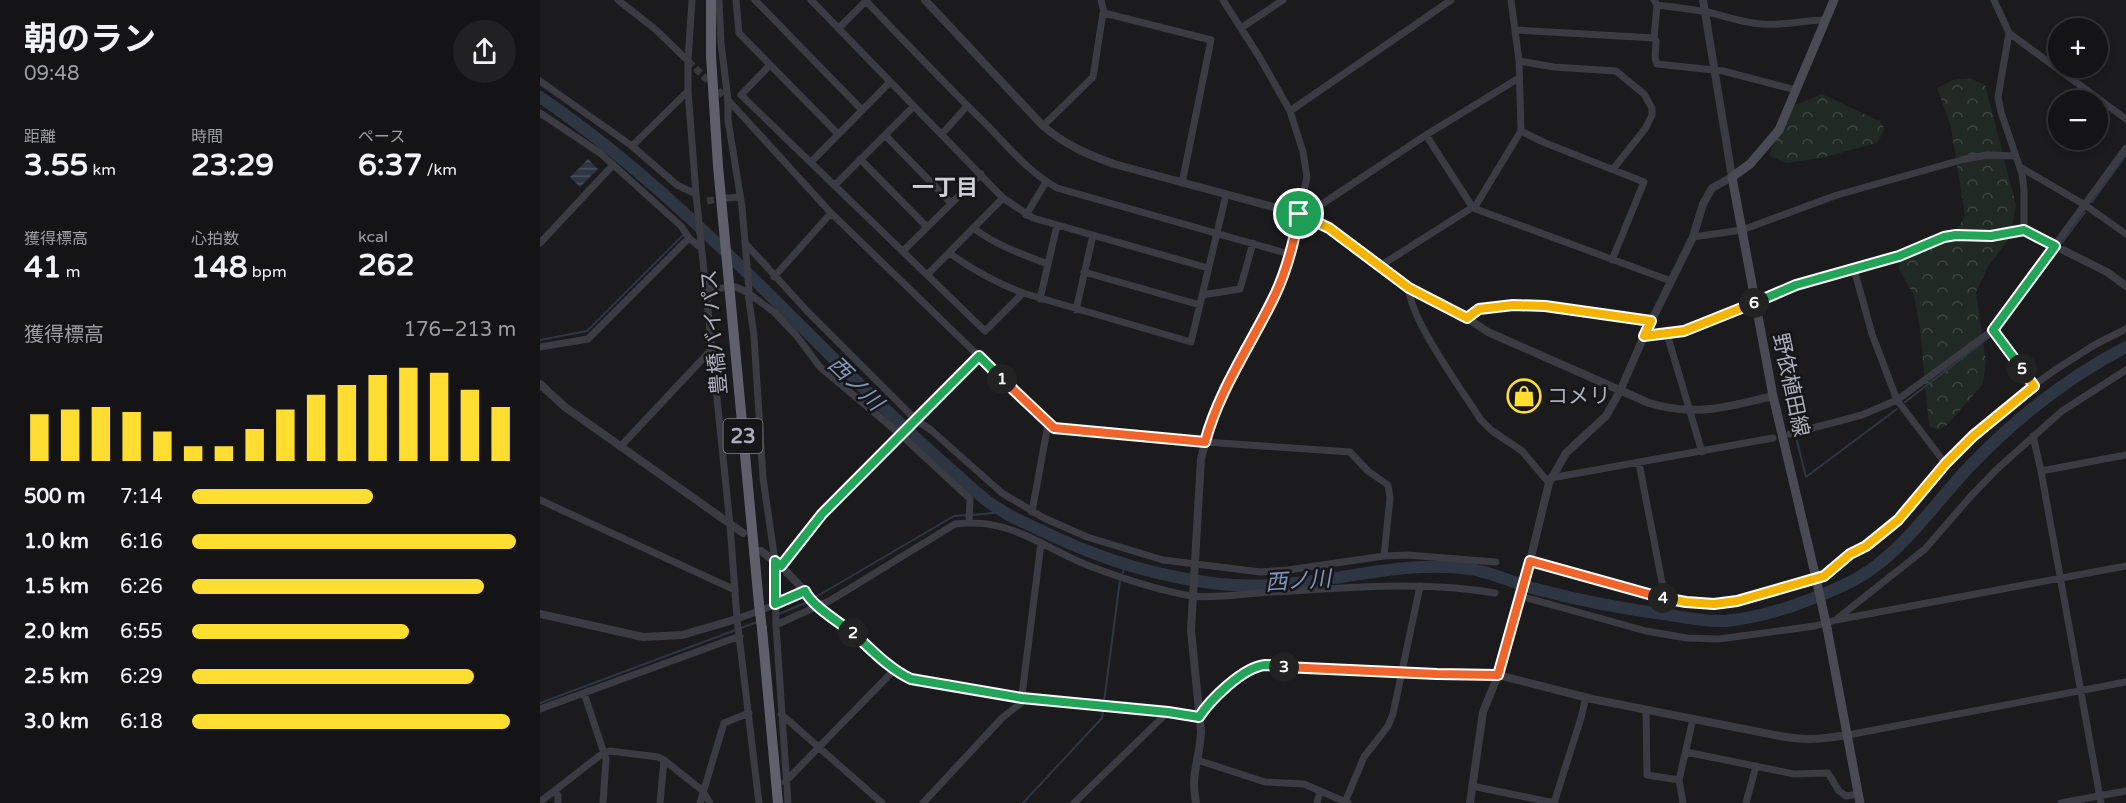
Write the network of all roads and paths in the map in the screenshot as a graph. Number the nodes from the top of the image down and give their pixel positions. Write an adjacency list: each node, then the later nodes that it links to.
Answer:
1 (618, 0): 29 (street)
2 (692, 0): 29 (street)
3 (705, 0): 28 (highway, 23)
4 (711, 0): 28 (highway, 豊橋バイパス / 23)
5 (719, 0): 38 (street)
6 (736, 0): 31 (street)
7 (755, 0): 41 (street)
8 (811, 0): 23 (street)
9 (866, 0): 23 (street); 40 (street)
10 (925, 0): 45 (street)
11 (1101, 0): 21 (street)
12 (1223, 0): 24 (street)
13 (1283, 0): 24 (street)
14 (1450, 0): 42 (street)
15 (1511, 0): 25 (street)
16 (1703, 0): 20 (street)
17 (1834, 0): 22 (main road)
18 (1994, 0): 26 (street)
19 (1655, 2): 20 (street); 27 (street)
20 (1705, 11): 22 (street); 32 (street)
21 (1104, 13): 45 (street); 62 (street)
22 (1825, 20): 36 (main road)
23 (839, 28): 35 (street)
24 (1240, 28): 42 (street)
25 (1516, 30): 27 (street); 30 (street)
26 (2009, 33): 44 (street); 53 (street)
27 (1654, 39): 32 (street)
28 (711, 56): 212 (highway, 豊橋バイパス / 23, bridge)
29 (688, 61): 37 (street)
30 (1519, 61): 33 (street); 58 (street)
31 (770, 65): 47 (street); 55 (street)
32 (1714, 70): 36 (street); 60 (street)
33 (1519, 78): 46 (street); 50 (street)
34 (540, 81): 51 (street)
35 (890, 82): 39 (street); 41 (street)
36 (1796, 90): 60 (main road)
37 (688, 91): 51 (street); 66 (street)
38 (728, 100): 65 (street); 73 (street)
39 (914, 106): 48 (street); 49 (street)
40 (967, 106): 48 (street); 61 (street)
41 (862, 110): 47 (street)
42 (1290, 111): 75 (street)
43 (540, 113): 56 (street)
44 (2126, 119)
45 (1043, 126): 62 (street)
46 (1521, 131): 58 (street); 72 (street)
47 (838, 134): 55 (street)
48 (942, 134): 59 (street)
49 (885, 135): 54 (street); 70 (street)
50 (1426, 135): 72 (street); 75 (street)
51 (632, 146): 66 (street)
52 (2126, 148): 71 (street)
53 (2015, 156): 57 (street); 79 (street)
54 (860, 159): 63 (street); 77 (street)
55 (811, 162): 63 (street)
56 (612, 166): 85 (street); 86 (street)
57 (2020, 167): 71 (street); 80 (street)
58 (1613, 169): 94 (street)
59 (981, 174): 68 (street); 70 (street)
60 (1732, 177): 79 (main road, 野依植田線); 84 (street)
61 (1046, 182): 74 (street); 81 (street)
62 (1182, 183): 64 (street)
63 (835, 185): 91 (street)
64 (1226, 195): 75 (street); 81 (street)
65 (740, 197): 67 (street); 89 (street)
66 (696, 198): 69 (street); 88 (street)
67 (727, 198)
68 (1003, 198): 74 (street); 78 (street)
69 (707, 201)
70 (951, 203): 77 (street)
71 (2085, 205): 82 (street); 90 (street)
72 (1473, 208): 94 (street); 96 (street)
73 (831, 213): 101 (street); 123 (street)
74 (1026, 215): 76 (street)
75 (1301, 215): 93 (street); 96 (street)
76 (1057, 225): 83 (street); 95 (street)
77 (927, 227): 91 (street)
78 (973, 228): 92 (street); 95 (street)
79 (1742, 230): 84 (street); 112 (main road, 野依植田線)
80 (2024, 230): 90 (street); 98 (street)
81 (1217, 232): 87 (street); 97 (street)
82 (2126, 234)
83 (1093, 236): 97 (street); 99 (street)
84 (1693, 237): 102 (street)
85 (689, 238): 88 (street); 121 (street)
86 (540, 243)
87 (1253, 243): 93 (street); 110 (street)
88 (701, 244): 107 (street)
89 (746, 247): 101 (street); 108 (street)
90 (2059, 248): 103 (street); 118 (street)
91 (903, 251): 100 (street)
92 (949, 253): 100 (street); 109 (street)
93 (1289, 254): 137 (street)
94 (1612, 260): 102 (street)
95 (1048, 264): 111 (street)
96 (1380, 266): 106 (street)
97 (1208, 268): 110 (street)
98 (1854, 269): 112 (street); 129 (street)
99 (1084, 272): 113 (street); 114 (street)
100 (927, 275): 109 (street)
101 (774, 277): 131 (street)
102 (1671, 281): 116 (street)
103 (2126, 286)
104 (736, 287): 108 (street)
105 (723, 288): 107 (street)
106 (1409, 288): 115 (street); 144 (street)
107 (705, 290): 122 (street)
108 (748, 292): 133 (street); 155 (street)
109 (1023, 293): 111 (street)
110 (1202, 295): 113 (street)
111 (1040, 299): 114 (street)
112 (1755, 303): 119 (street); 128 (main road, 野依植田線)
113 (1200, 305): 114 (street)
114 (1076, 310)
115 (1467, 318): 116 (street); 127 (street)
116 (1651, 321): 120 (street)
117 (2126, 329): 126 (street)
118 (1993, 330): 126 (street); 129 (street)
119 (1667, 334): 120 (street); 130 (street)
120 (1644, 336): 127 (street)
121 (540, 347)
122 (711, 350): 138 (street); 148 (street)
123 (979, 356): 131 (street); 132 (street)
124 (2126, 370): 135 (street)
125 (540, 384): 138 (street)
126 (2034, 386): 142 (street)
127 (1620, 391): 130 (street); 144 (street)
128 (1773, 396): 130 (street); 188 (main road, 野依植田線, bridge)
129 (1897, 400): 134 (street); 142 (street)
130 (1690, 411): 139 (street)
131 (916, 420): 133 (street); 146 (street)
132 (1048, 424): 137 (street); 146 (street)
133 (901, 434): 147 (street); 155 (street)
134 (1790, 434)
135 (2033, 436): 143 (street); 169 (street)
136 (1773, 438): 139 (street)
137 (1205, 442): 152 (street); 156 (street)
138 (620, 447): 148 (street)
139 (1702, 452): 141 (street)
140 (2126, 455): 143 (street)
141 (1639, 463): 144 (street); 165 (street)
142 (1946, 463): 165 (street)
143 (2041, 471): 158 (street)
144 (1550, 481): 153 (street)
145 (540, 501): 160 (street)
146 (1032, 512): 156 (street)
147 (969, 521): 150 (street); 166 (street)
148 (730, 525): 149 (street); 160 (street)
149 (743, 533)
150 (1041, 543): 163 (street); 180 (street)
151 (761, 551): 155 (street)
152 (1384, 556): 154 (street); 156 (street)
153 (1530, 561): 164 (street); 165 (street)
154 (1496, 562)
155 (778, 563): 161 (street); 167 (street)
156 (1196, 564): 163 (street)
157 (2126, 566): 158 (street)
158 (2060, 578): 169 (street); 177 (street)
159 (1420, 586): 162 (street); 163 (street); 174 (street)
160 (735, 590): 170 (street)
161 (806, 593): 166 (street); 167 (street)
162 (1495, 593)
163 (1192, 596): 186 (street)
164 (1520, 596): 169 (street); 175 (street)
165 (1665, 598)
166 (817, 605): 171 (street); 173 (street)
167 (775, 607): 170 (street); 171 (street)
168 (540, 614): 170 (street)
169 (1836, 620)
170 (738, 621): 172 (street)
171 (776, 622): 185 (street)
172 (739, 634): 178 (street); 184 (street)
173 (895, 669): 180 (street); 189 (street)
174 (1401, 672): 175 (street); 186 (street); 205 (street)
175 (1498, 675): 179 (street); 197 (street)
176 (2126, 682): 177 (street)
177 (2081, 691): 188 (street); 203 (street)
178 (584, 693): 181 (street); 191 (street)
179 (1586, 697): 182 (street); 220 (street)
180 (1022, 698): 183 (street); 215 (street)
181 (540, 709)
182 (1646, 710): 187 (street); 195 (street)
183 (1168, 712): 186 (street); 216 (street)
184 (749, 713): 199 (street); 211 (street)
185 (781, 714): 189 (street); 196 (street)
186 (1199, 717): 193 (street)
187 (1693, 719): 188 (street); 190 (street)
188 (1848, 735): 202 (main road, 野依植田線)
189 (820, 747): 196 (street); 214 (street)
190 (1686, 752): 194 (street); 195 (street)
191 (603, 753): 192 (street); 198 (street); 207 (street)
192 (663, 760): 199 (street); 208 (street)
193 (1197, 760): 200 (street); 217 (street)
194 (1756, 766): 202 (street); 222 (street)
195 (1680, 780): 221 (street)
196 (785, 782): 213 (street)
197 (1472, 786): 219 (street); 220 (street)
198 (554, 791): 204 (street); 206 (street)
199 (703, 791): 209 (street); 210 (street)
200 (1320, 791): 205 (street); 218 (street)
201 (2126, 791): 203 (street)
202 (1859, 798)
203 (2100, 799): 223 (street)
204 (540, 802)
205 (1346, 802)
206 (558, 803)
207 (603, 803)
208 (660, 803)
209 (700, 803)
210 (710, 803)
211 (759, 803)
212 (778, 803)
213 (788, 803)
214 (882, 803)
215 (923, 803)
216 (1074, 803)
217 (1196, 803)
218 (1317, 803)
219 (1470, 803)
220 (1555, 803)
221 (1683, 803)
222 (1746, 803)
223 (2061, 803)

